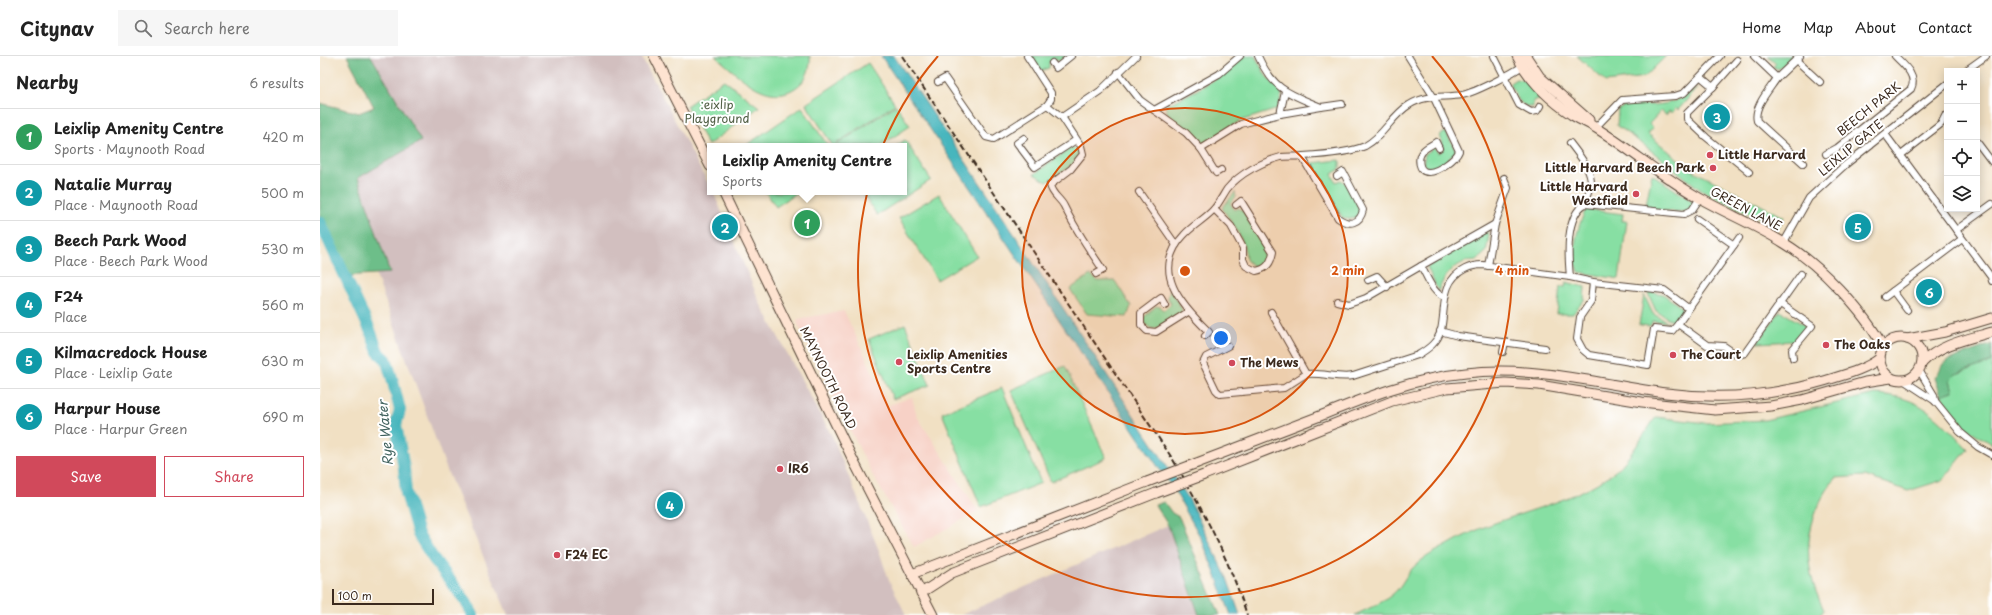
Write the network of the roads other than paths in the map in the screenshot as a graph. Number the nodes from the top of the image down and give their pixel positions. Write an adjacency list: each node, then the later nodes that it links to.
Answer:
1 (654, 56): 48 (main road)
2 (1027, 56): 30 (street)
3 (1071, 56): 17 (street)
4 (1136, 56): 19 (street)
5 (1240, 56): 33 (street)
6 (1258, 56): 27 (street)
7 (1408, 56): 28 (street)
8 (1494, 56): 20 (street)
9 (1517, 56): 15 (main road, GREEN LANE)
10 (1720, 56): 21 (street)
11 (1754, 56): 22 (street)
12 (1895, 56): 45 (street, BEECH PARK)
13 (1986, 56): 18 (street)
14 (1798, 58): 22 (street); 24 (street)
15 (1524, 60): 20 (street); 37 (main road, GREEN LANE)
16 (1737, 60): 26 (street)
17 (1052, 63)
18 (1969, 68)
19 (1118, 72): 33 (street); 35 (street)
20 (1503, 76): 28 (street); 32 (street)
21 (1701, 77): 26 (street); 37 (street)
22 (1777, 78): 50 (street)
23 (938, 82): 30 (street)
24 (1820, 82)
25 (1944, 86): 38 (street, LEIXLIP GATE)
26 (1713, 87): 52 (street)
27 (1285, 92): 31 (street); 34 (street)
28 (1432, 96): 43 (street); 47 (street)
29 (1342, 104): 31 (street)
30 (1047, 105): 35 (street)
31 (1321, 106): 34 (street)
32 (1540, 106)
33 (1154, 110): 44 (street)
34 (1280, 114): 44 (street)
35 (1062, 117): 40 (street)
36 (1944, 118): 46 (street)
37 (1596, 127): 57 (main road, GREEN LANE)
38 (1885, 134): 46 (street); 67 (street, LEIXLIP GATE)
39 (1024, 138): 40 (street)
40 (1076, 140): 72 (street)
41 (1570, 143): 58 (street)
42 (1980, 146): 49 (street)
43 (1439, 148)
44 (1202, 149): 51 (street)
45 (1826, 154)
46 (1901, 154): 64 (street)
47 (1302, 156): 53 (street); 61 (street)
48 (707, 160)
49 (1992, 162)
50 (1803, 163)
51 (1221, 170)
52 (1749, 172)
53 (1337, 176)
54 (1504, 178): 63 (street)
55 (1140, 192): 68 (street)
56 (724, 195): 110 (main road, MAYNOOTH ROAD)
57 (1700, 198): 58 (street); 67 (main road, GREEN LANE)
58 (1585, 204): 74 (street)
59 (1992, 204): 64 (street)
60 (1236, 205): 61 (street)
61 (1214, 209): 68 (street)
62 (1697, 219): 69 (street)
63 (1495, 224): 70 (street); 71 (street)
64 (1956, 230): 66 (street)
65 (1739, 238): 69 (street)
66 (1962, 239): 76 (street); 79 (street)
67 (1784, 242): 91 (main road, GREEN LANE)
68 (1176, 245): 87 (street)
69 (1734, 245): 85 (street)
70 (1422, 266): 78 (street); 80 (street)
71 (1488, 266): 74 (street); 80 (street)
72 (1096, 274)
73 (1801, 274): 83 (street)
74 (1570, 277): 77 (street)
75 (1368, 280): 78 (street)
76 (1992, 281)
77 (1593, 282): 85 (street); 90 (street)
78 (1387, 287): 82 (street)
79 (1893, 291): 81 (street); 86 (street)
80 (1445, 297): 92 (street)
81 (1884, 297)
82 (1337, 301)
83 (1779, 303): 90 (street); 102 (street)
84 (1165, 304): 87 (street)
85 (1688, 308): 90 (street)
86 (1907, 310)
87 (1188, 312): 94 (street)
88 (1271, 312): 105 (street)
89 (1992, 318): 96 (main road)
90 (1678, 324)
91 (1872, 327): 95 (main road, GREEN LANE); 99 (main road, GREEN LANE)
92 (1440, 331): 97 (street); 105 (street)
93 (1992, 332): 104 (main road)
94 (1205, 336)
95 (1894, 339): 96 (main road); 99 (main road)
96 (1907, 339): 104 (main road)
97 (1505, 342): 100 (street); 101 (street)
98 (1228, 346): 105 (street)
99 (1884, 347): 103 (main road)
100 (1545, 348)
101 (1503, 352)
102 (1793, 358)
103 (1880, 358): 106 (main road); 110 (main road, bridge)
104 (1920, 366): 107 (main road); 108 (street)
105 (1306, 374)
106 (1892, 378): 107 (main road); 111 (main road, bridge)
107 (1903, 380): 108 (street)
108 (1935, 401): 109 (street)
109 (1992, 455)
110 (912, 574): 111 (main road, MAYNOOTH ROAD)
111 (921, 593): 112 (main road, MAYNOOTH ROAD)
112 (933, 615)

